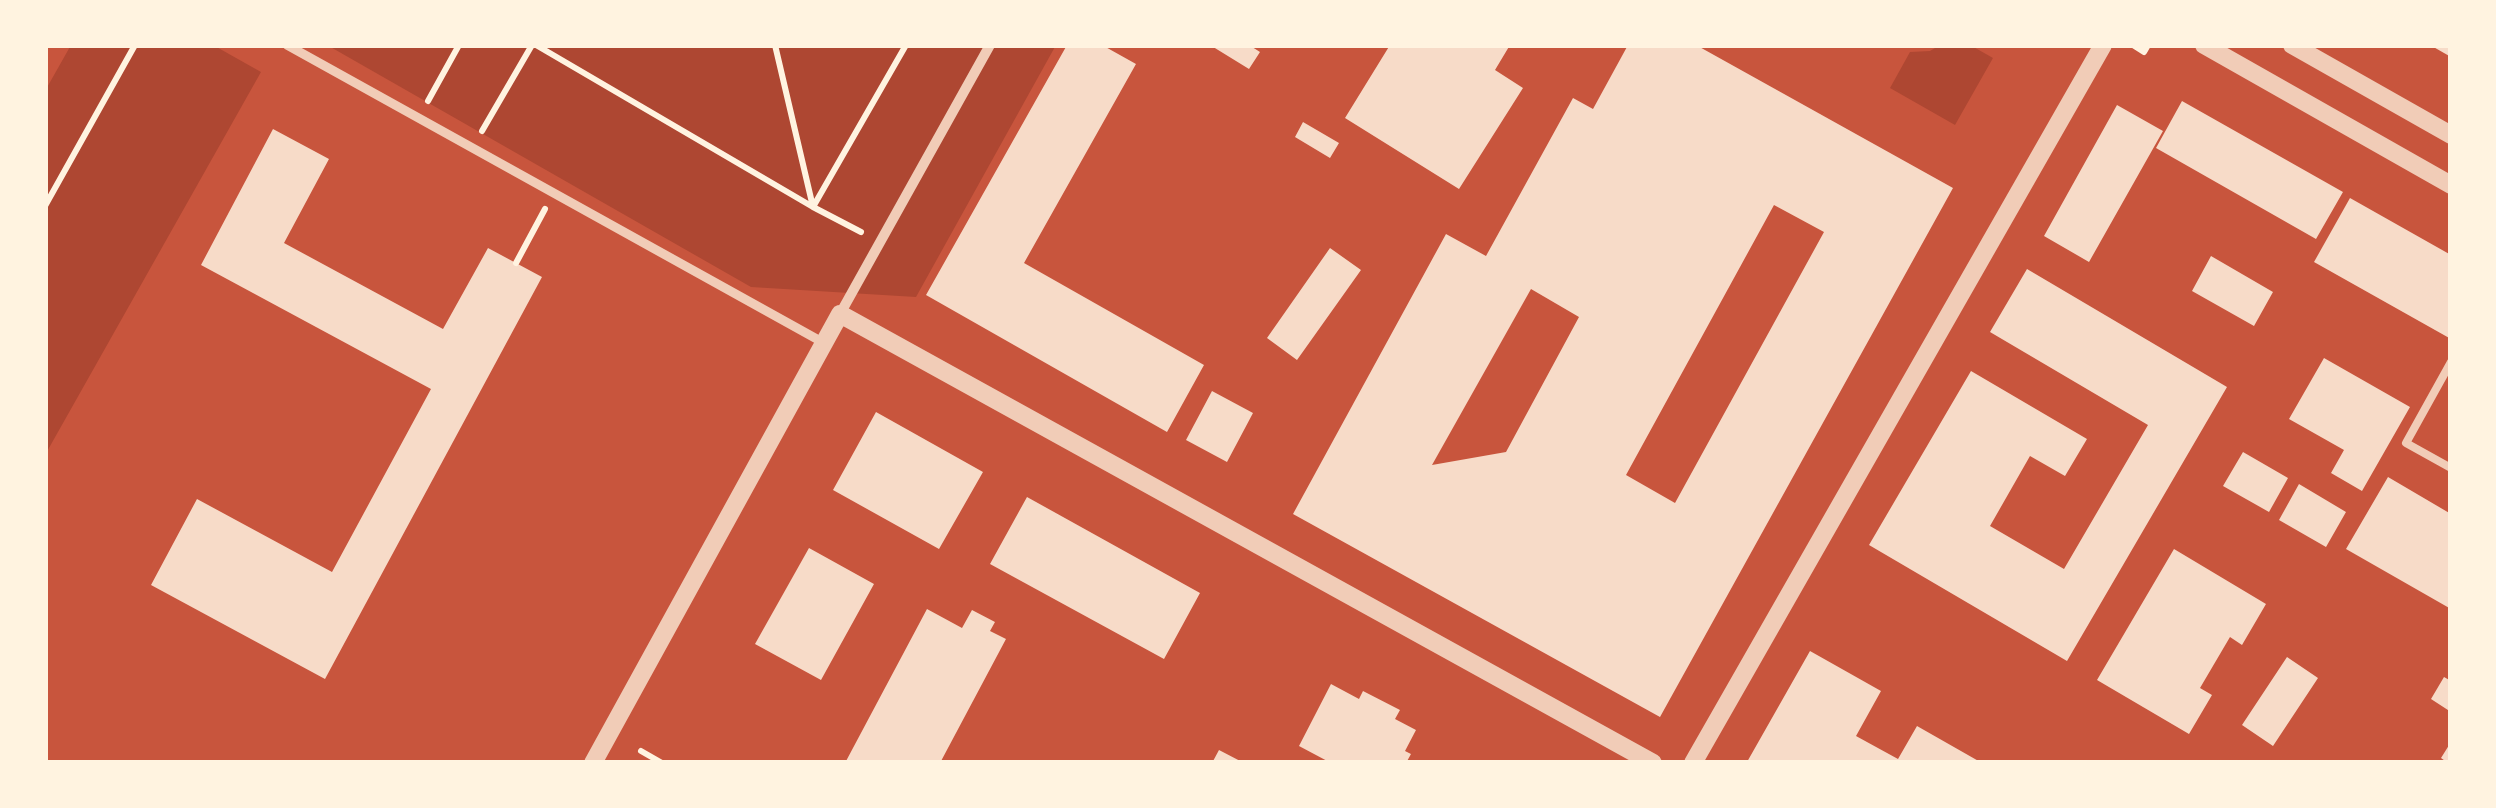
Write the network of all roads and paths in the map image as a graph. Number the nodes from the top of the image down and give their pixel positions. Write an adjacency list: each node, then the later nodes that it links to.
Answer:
1 (135, 45): 18 (path)
2 (287, 45): 13 (street)
3 (459, 45): 13 (path)
4 (534, 45): 15 (path); 19 (path)
5 (775, 45): 19 (path)
6 (906, 45): 19 (path)
7 (990, 45): 20 (street)
8 (2103, 45): 30 (street)
9 (2133, 45): 10 (path)
10 (2148, 45)
11 (2204, 45): 16 (street)
12 (2292, 45): 14 (street)
13 (418, 119): 15 (street)
14 (2451, 136)
15 (472, 149): 17 (street)
16 (2451, 184)
17 (554, 195): 21 (path); 23 (street)
18 (45, 206)
19 (813, 207): 20 (path)
20 (879, 243): 22 (street)
21 (516, 263)
22 (840, 314): 23 (street); 29 (street)
23 (824, 343): 27 (street)
24 (2451, 362): 25 (lane)
25 (2451, 468)
26 (641, 752): 28 (path)
27 (593, 763)
28 (662, 763)
29 (1653, 763)
30 (1693, 763)

